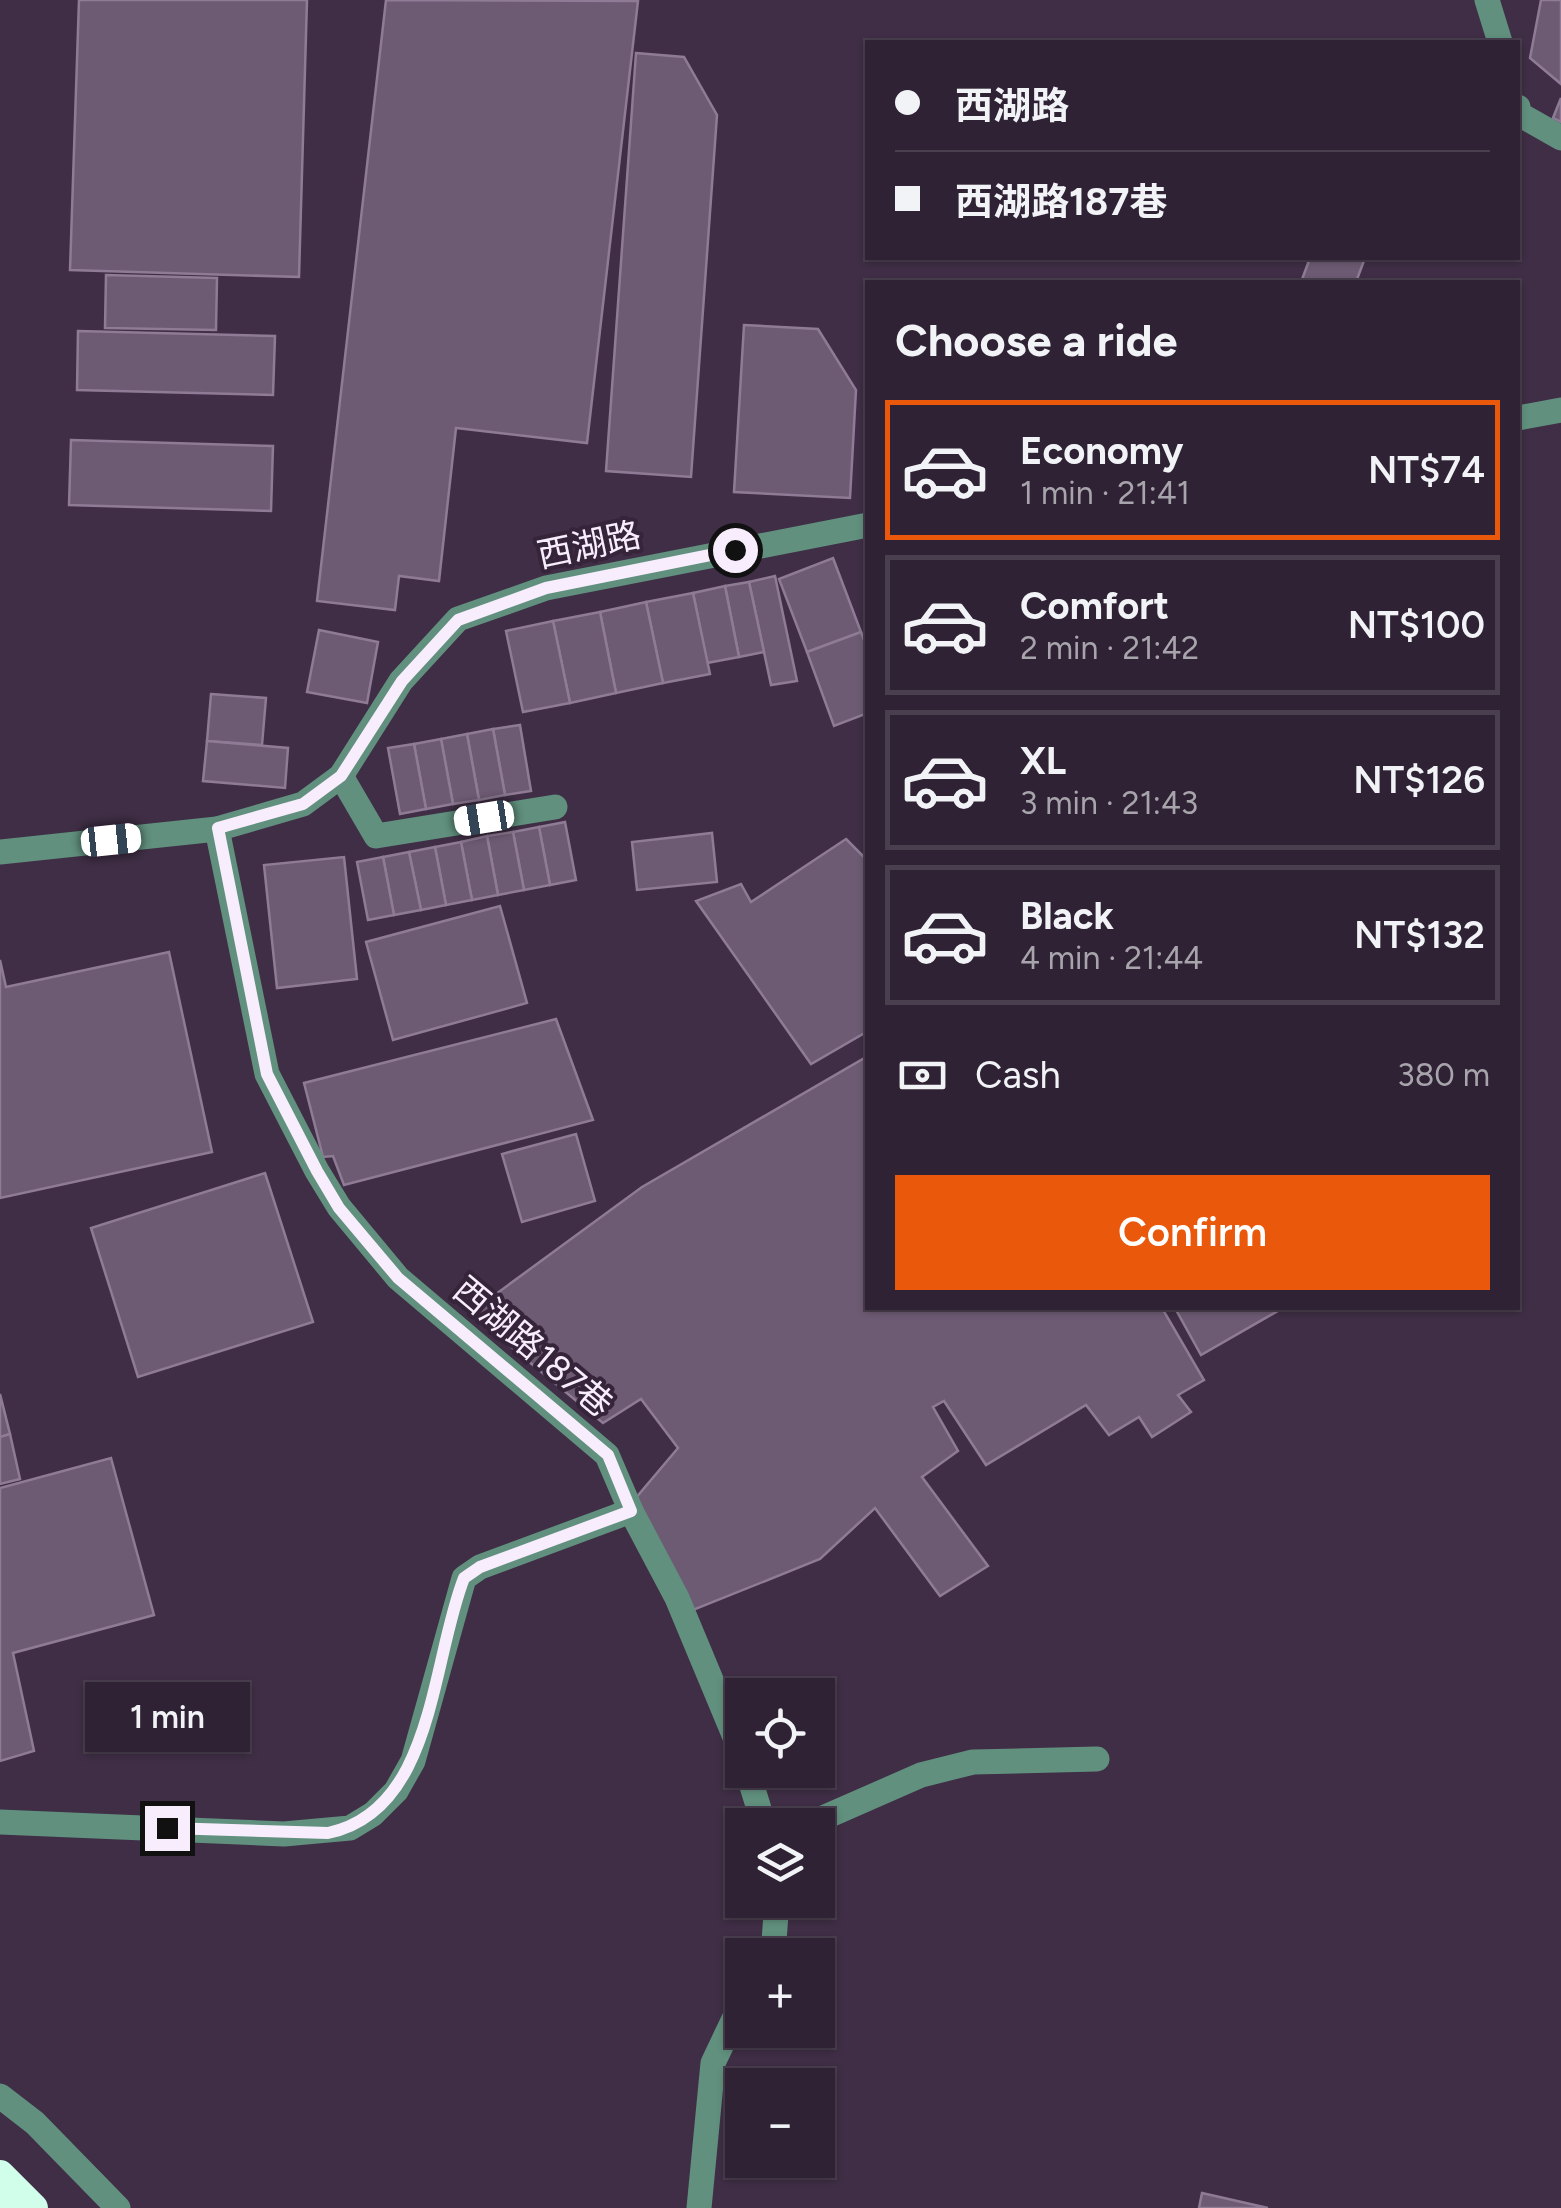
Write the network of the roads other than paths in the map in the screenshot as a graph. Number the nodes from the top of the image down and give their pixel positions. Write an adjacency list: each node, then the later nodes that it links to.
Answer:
1 (1487, 0): 2 (street)
2 (1499, 40)
3 (1520, 115): 4 (street)
4 (1561, 138)
5 (1561, 410): 6 (street)
6 (1520, 418)
7 (865, 525): 8 (street, 西湖路)
8 (341, 776): 9 (street); 10 (street, 西湖路)
9 (555, 807)
10 (218, 828): 11 (street, 西湖路); 12 (street, 西湖路187巷)
11 (0, 852)
12 (631, 1511): 13 (street, 西湖路187巷); 16 (street)
13 (725, 1713)
14 (1097, 1759): 15 (street)
15 (835, 1813)
16 (0, 1822)
17 (725, 2038): 24 (street)
18 (0, 2096): 23 (street)
19 (0, 2177): 22 (highway, bridge)
20 (0, 2201): 21 (highway)
21 (9, 2208)
22 (37, 2208)
23 (118, 2208)
24 (699, 2208)

